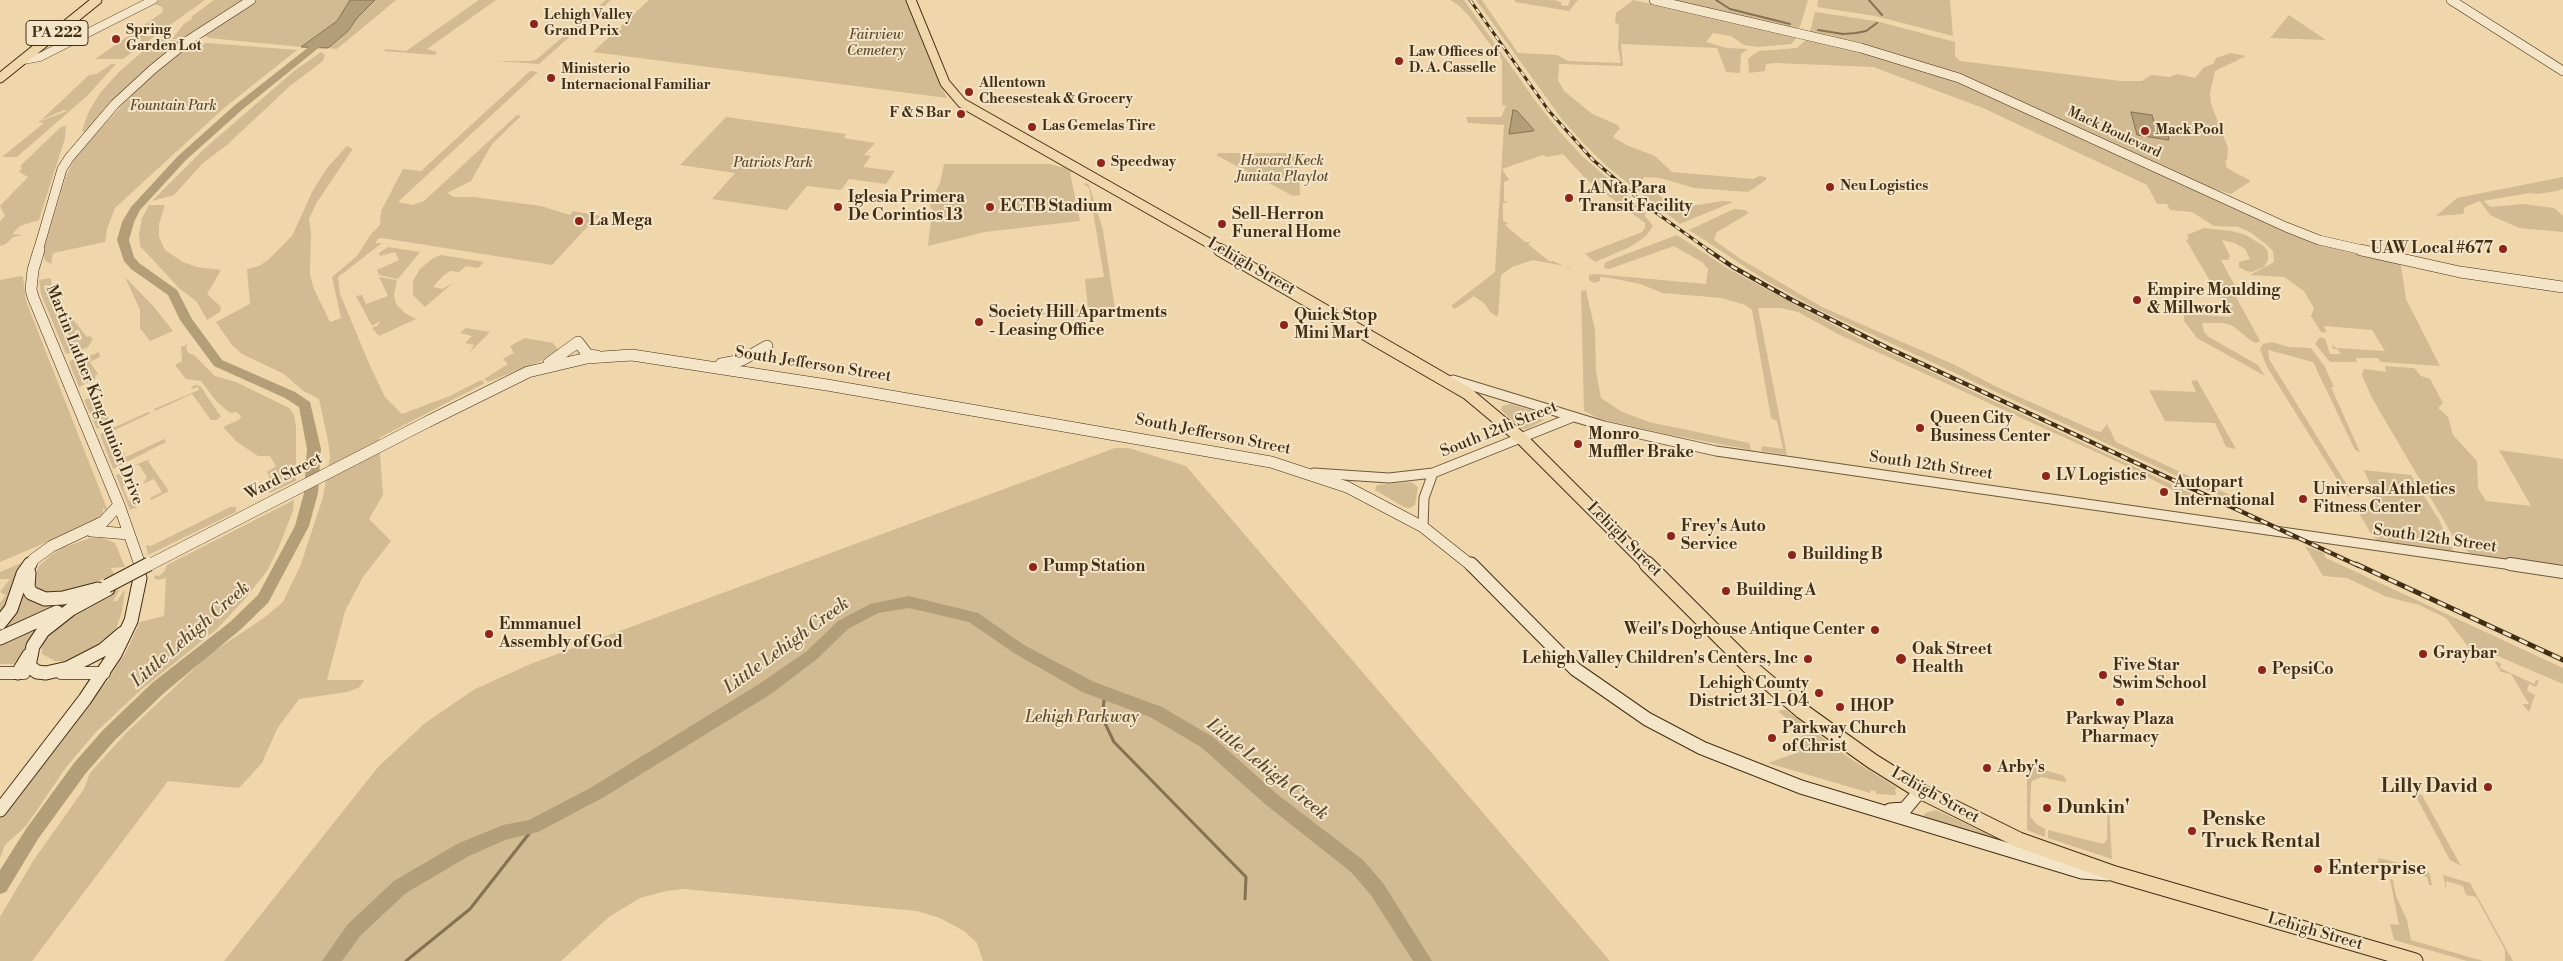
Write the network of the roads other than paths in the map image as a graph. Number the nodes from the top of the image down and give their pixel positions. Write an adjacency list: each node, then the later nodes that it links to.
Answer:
1 (97, 0): 8 (main road, PA 222)
2 (153, 0): 7 (street)
3 (251, 0): 23 (main road, Martin Luther King Junior Drive)
4 (911, 0): 18 (main road, Lehigh Street)
5 (1654, 0): 12 (main road, Mack Boulevard)
6 (2451, 0): 10 (main road)
7 (55, 50): 8 (street); 9 (street)
8 (31, 53): 9 (main road, PA 222)
9 (23, 60): 11 (main road, PA 222)
10 (2563, 71)
11 (0, 78)
12 (2563, 287)
13 (767, 346): 16 (main road)
14 (598, 356): 15 (main road, South Jefferson Street); 16 (main road, South Jefferson Street); 17 (main road)
15 (587, 358): 17 (main road, Ward Street)
16 (706, 365): 21 (main road, South Jefferson Street)
17 (528, 372): 31 (main road, Ward Street, bridge)
18 (1445, 378): 19 (street); 20 (main road, Lehigh Street)
19 (1573, 417): 20 (street, South 12th Street); 29 (street, South 12th Street)
20 (1522, 439): 22 (street, South 12th Street); 40 (main road, Lehigh Street)
21 (1305, 471): 22 (street, South 12th Street); 24 (main road, South Jefferson Street)
22 (1433, 473): 24 (street)
23 (119, 506): 25 (main road); 26 (main road, Martin Luther King Junior Drive)
24 (1423, 527): 41 (main road, South Jefferson Street)
25 (82, 533): 26 (main road); 27 (main road)
26 (129, 534): 28 (main road, Martin Luther King Junior Drive)
27 (57, 544): 31 (main road); 33 (main road)
28 (139, 562)
29 (2563, 572)
30 (140, 578): 32 (main road)
31 (108, 587): 34 (main road); 35 (main road)
32 (131, 621): 38 (main road); 39 (main road)
33 (0, 623)
34 (0, 638)
35 (32, 650): 37 (main road); 38 (main road)
36 (0, 673): 37 (street)
37 (18, 673): 38 (street)
38 (46, 673): 39 (street)
39 (104, 673): 42 (main road)
40 (1920, 791): 41 (main road, South Jefferson Street); 43 (main road, Lehigh Street)
41 (1856, 803): 43 (main road, South Jefferson Street)
42 (0, 810)
43 (2115, 874): 44 (main road, Lehigh Street)
44 (2415, 961)

